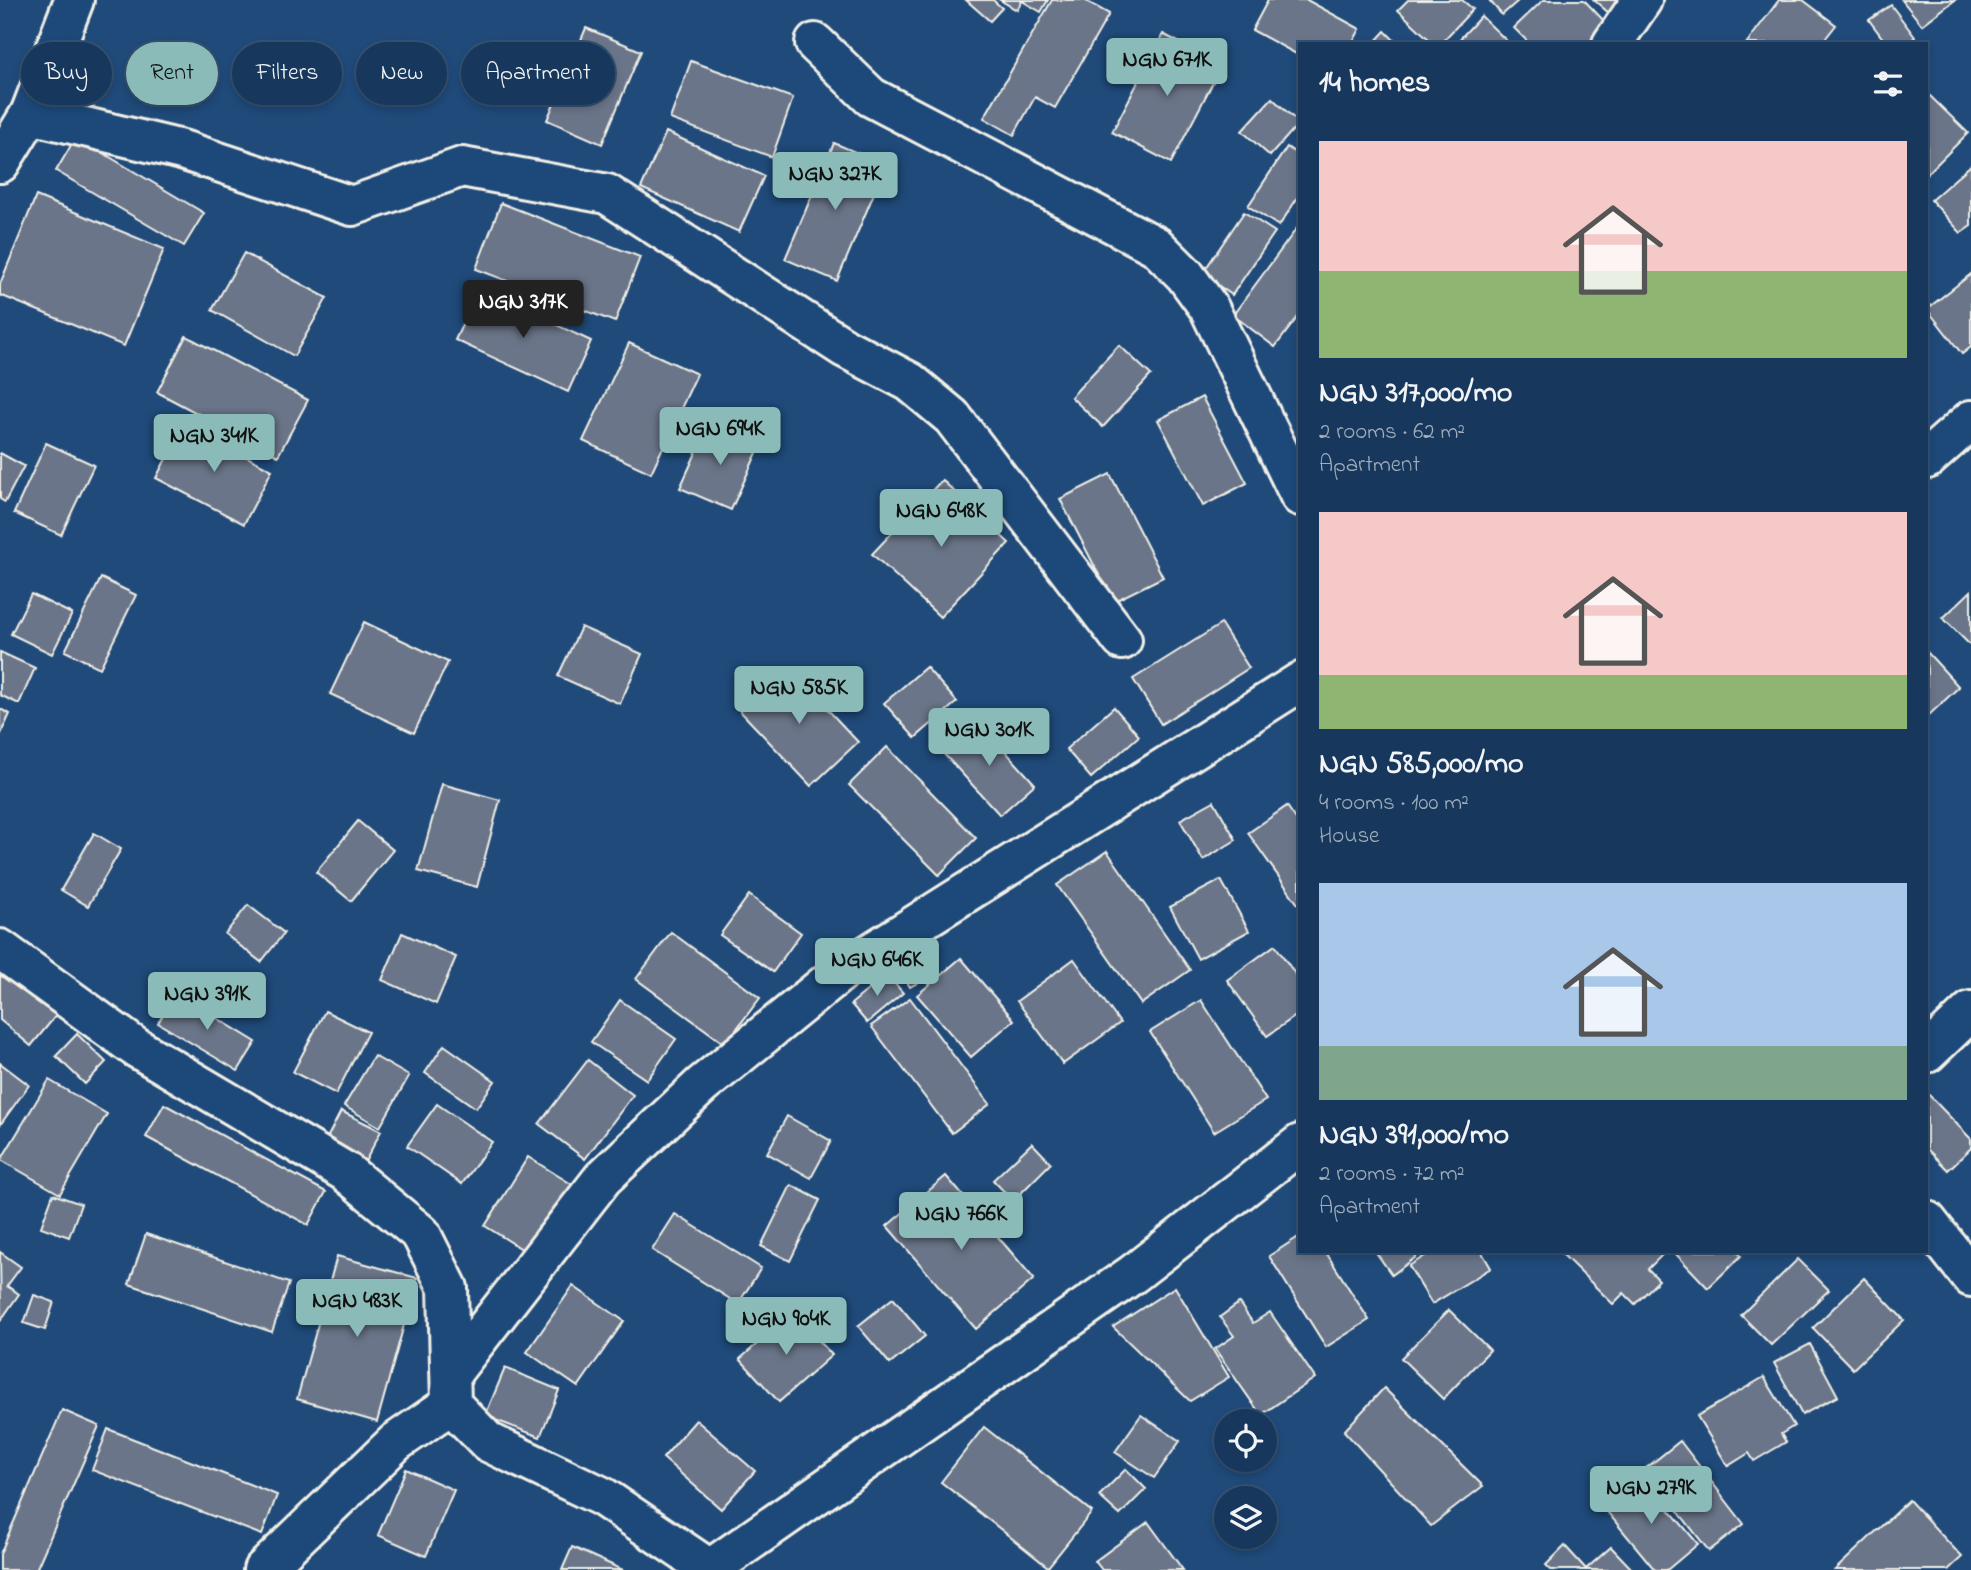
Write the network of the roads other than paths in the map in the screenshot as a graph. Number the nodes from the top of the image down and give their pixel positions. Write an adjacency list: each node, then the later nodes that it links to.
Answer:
1 (74, 0): 5 (street)
2 (1642, 0): 3 (street)
3 (1613, 42)
4 (815, 43): 9 (street)
5 (17, 120): 6 (street); 10 (street)
6 (0, 163)
7 (1971, 420): 8 (street)
8 (1928, 458)
9 (1298, 487)
10 (1122, 640)
11 (1298, 683): 18 (street)
12 (0, 949): 18 (street)
13 (1971, 1011): 14 (street)
14 (1928, 1052)
15 (1298, 1146): 20 (street)
16 (1928, 1222): 17 (street)
17 (1971, 1277)
18 (452, 1387): 19 (street); 20 (street)
19 (262, 1570)
20 (710, 1570)

